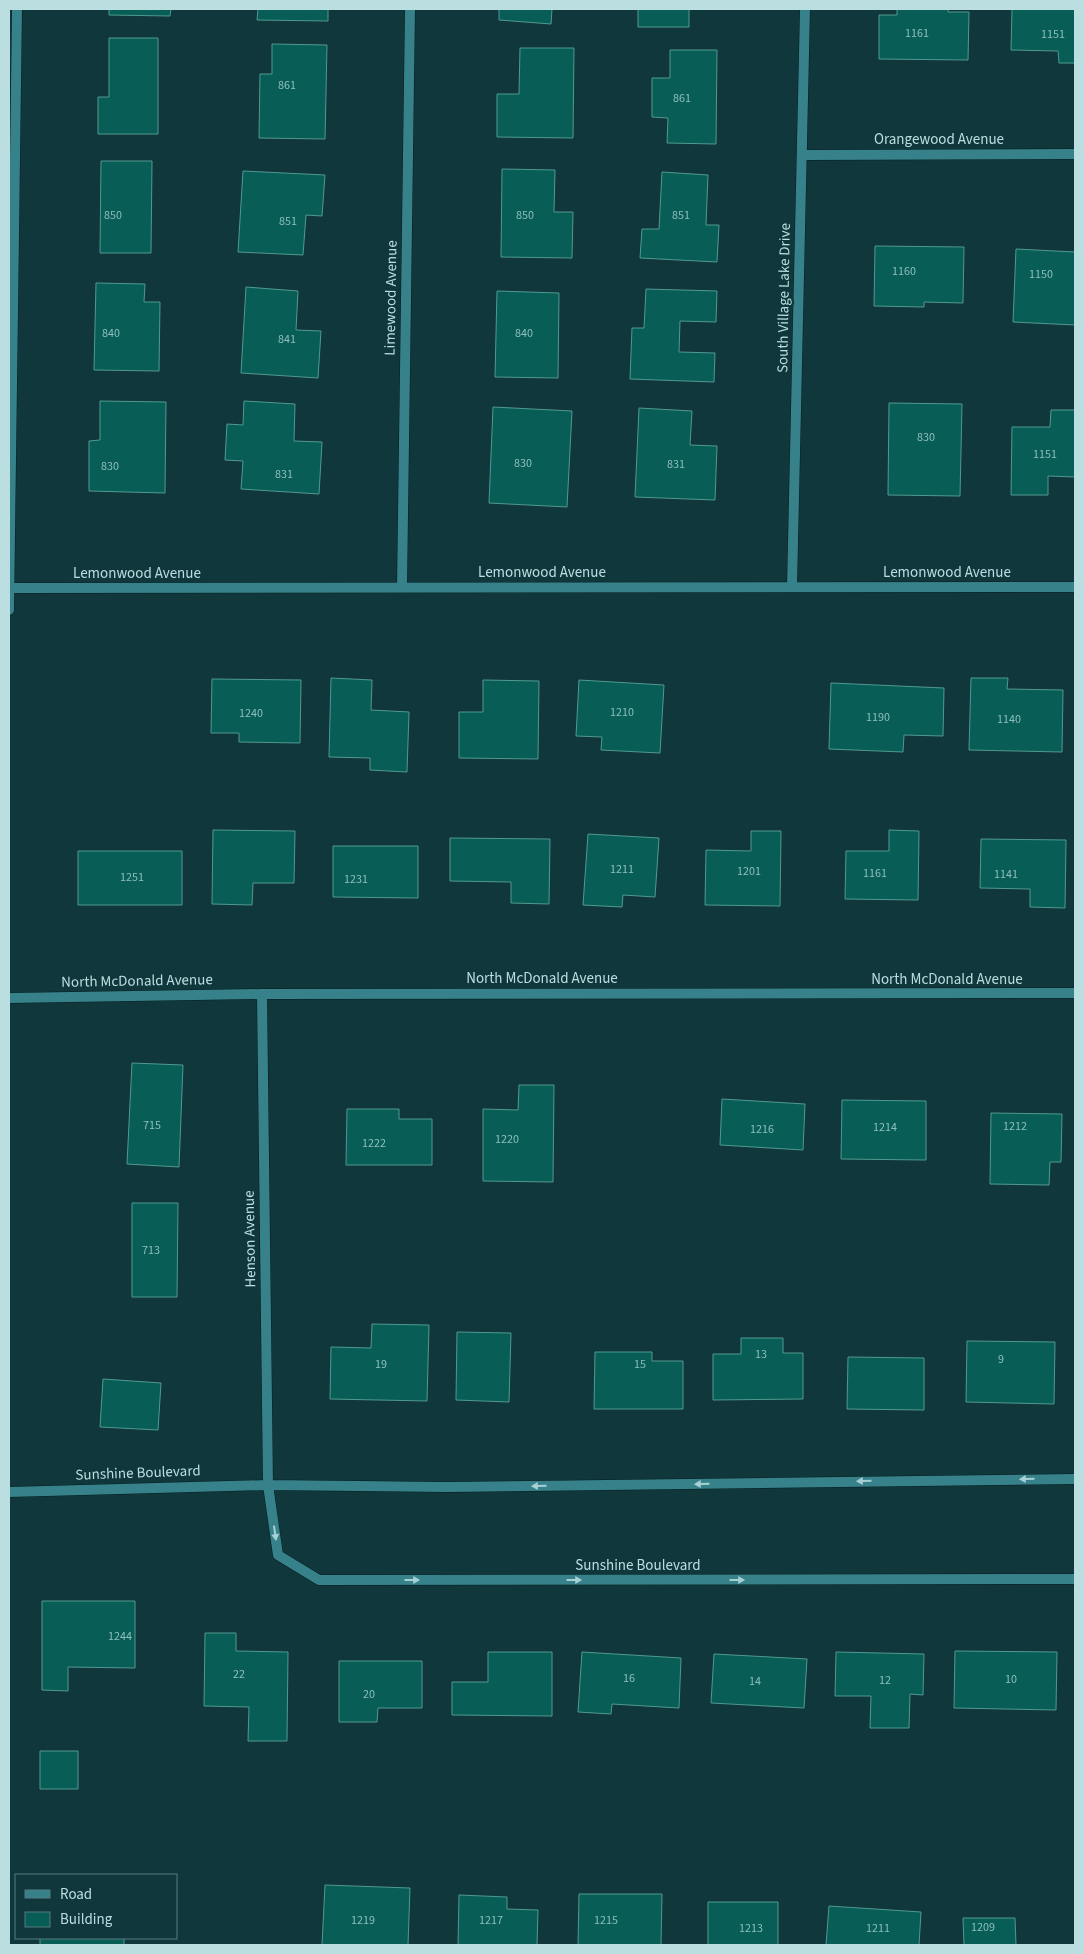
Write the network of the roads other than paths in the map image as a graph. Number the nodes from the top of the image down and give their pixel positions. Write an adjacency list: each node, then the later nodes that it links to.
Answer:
1 (17, 9): 9 (street)
2 (410, 9): 6 (street, Limewood Avenue)
3 (805, 9): 5 (street, South Village Lake Drive)
4 (1075, 154): 5 (street, Orangewood Avenue)
5 (803, 155): 7 (street, South Village Lake Drive)
6 (402, 587): 7 (street, Lemonwood Avenue); 9 (street, Lemonwood Avenue)
7 (792, 587): 8 (street, Lemonwood Avenue)
8 (1075, 587)
9 (10, 588): 10 (street)
10 (9, 610)
11 (1075, 993): 12 (street, North McDonald Avenue)
12 (262, 994): 13 (street, North McDonald Avenue); 15 (street, Henson Avenue)
13 (9, 998)
14 (1075, 1479): 15 (street, Sunshine Boulevard, one-way to 15)
15 (268, 1485): 16 (street, Sunshine Boulevard); 17 (street, Sunshine Boulevard, one-way to 17)
16 (9, 1492)
17 (1075, 1579)

